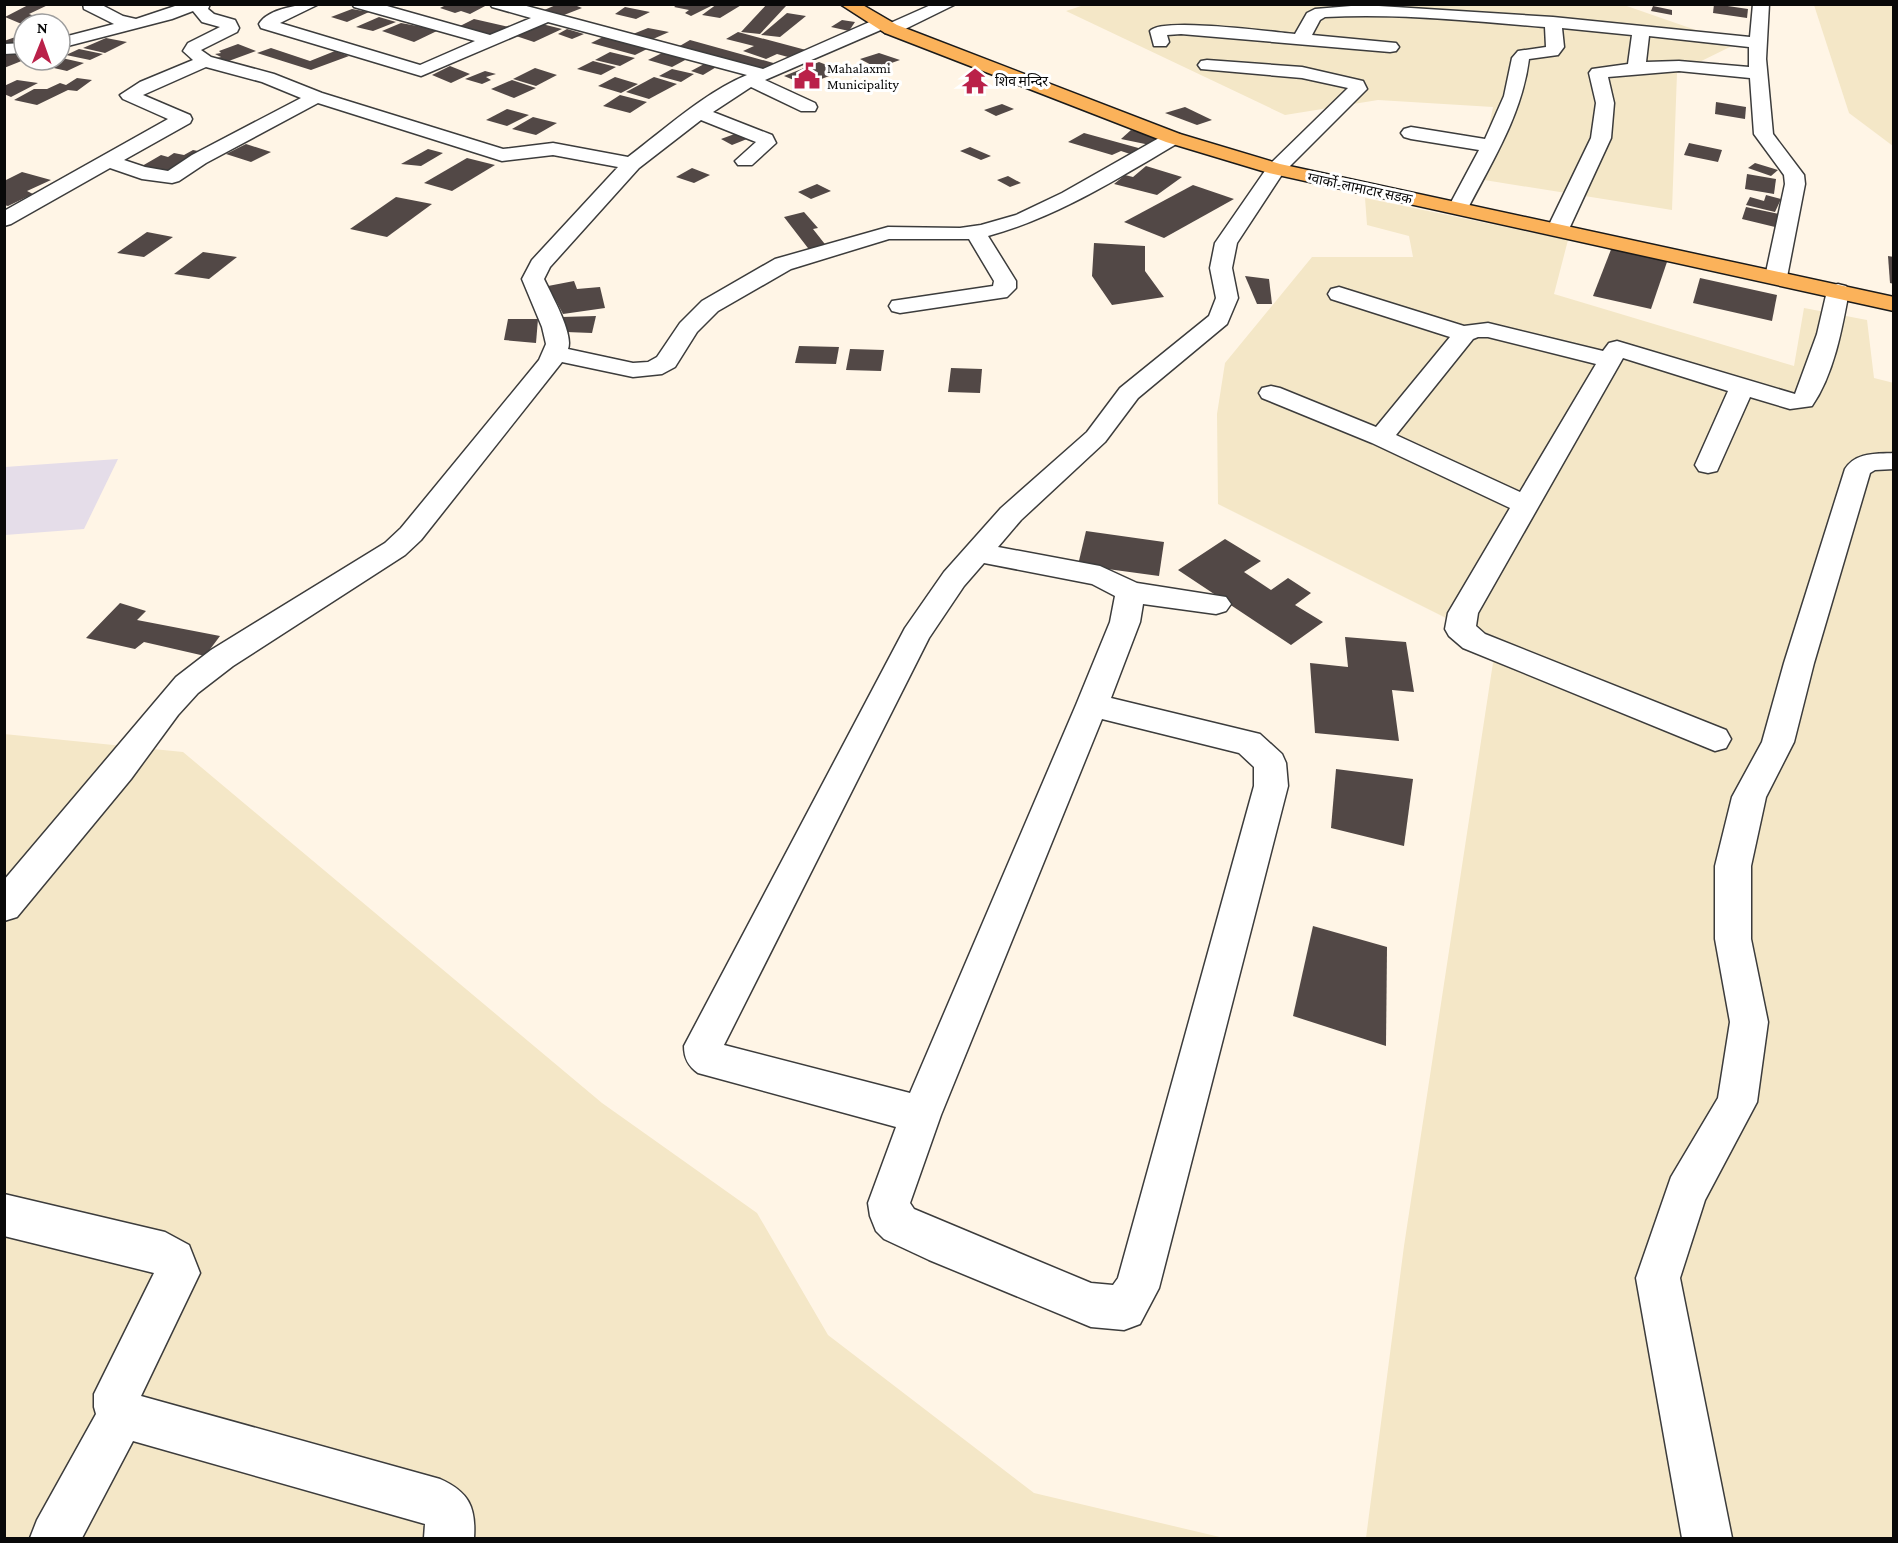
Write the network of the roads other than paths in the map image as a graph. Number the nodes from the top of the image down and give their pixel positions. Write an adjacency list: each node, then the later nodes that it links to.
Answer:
1 (196, 4): 14 (street)
2 (202, 4): 24 (street)
3 (311, 4): 20 (street)
4 (360, 4): 20 (street)
5 (498, 4): 12 (street)
6 (848, 4): 15 (main road, ग्वार्को-लामाटार सडक)
7 (948, 4): 15 (street)
8 (1599, 4): 16 (street)
9 (1741, 4): 11 (street)
10 (90, 6): 14 (street)
11 (1761, 6): 22 (street)
12 (546, 17): 20 (street); 28 (street)
13 (1553, 22): 16 (street); 18 (street); 34 (street)
14 (134, 23): 19 (street)
15 (885, 26): 28 (street); 33 (main road, ग्वार्को-लामाटार सडक)
16 (1608, 27): 17 (street)
17 (1641, 30): 22 (street); 26 (street)
18 (1301, 39): 21 (street); 23 (street)
19 (72, 40)
20 (492, 41)
21 (1160, 42)
22 (1756, 43): 27 (street)
23 (1390, 47)
24 (205, 61): 29 (street); 36 (street)
25 (1207, 65): 38 (street)
26 (1634, 68): 27 (street); 41 (street)
27 (1758, 73): 43 (street)
28 (757, 77): 30 (street); 31 (street)
29 (316, 97): 36 (street); 37 (street)
30 (808, 107)
31 (699, 114): 35 (street); 37 (street)
32 (1411, 133): 34 (street)
33 (1173, 138): 38 (main road, ग्वार्को-लामाटार सडक); 42 (street)
34 (1490, 146): 39 (street)
35 (745, 161)
36 (110, 162): 40 (street)
37 (632, 164): 50 (street)
38 (1276, 169): 39 (main road, ग्वार्को-लामाटार सडक); 57 (street)
39 (1458, 208): 41 (main road, ग्वार्को-लामाटार सडक)
40 (4, 220)
41 (1558, 229): 43 (main road, ग्वार्को-लामाटार सडक)
42 (975, 232): 47 (street); 50 (street)
43 (1776, 277): 44 (main road, ग्वार्को-लामाटार सडक)
44 (1838, 291): 46 (main road, ग्वार्को-लामाटार सडक); 51 (street)
45 (1339, 294): 48 (street)
46 (1893, 304)
47 (900, 306)
48 (1465, 334): 49 (street); 53 (street)
49 (1620, 345): 51 (street); 56 (street)
50 (554, 353): 62 (street)
51 (1742, 387): 55 (street)
52 (1271, 393): 53 (street)
53 (1381, 438): 56 (street)
54 (1893, 461): 68 (street)
55 (1708, 465)
56 (1526, 506): 61 (street)
57 (976, 552): 58 (street); 63 (street)
58 (1130, 592): 59 (street); 60 (street)
59 (1216, 604)
60 (1092, 705): 63 (street); 63 (street)
61 (1715, 739)
62 (4, 906)
63 (921, 1115)
64 (4, 1215): 65 (street)
65 (122, 1414): 66 (street); 67 (street)
66 (447, 1523)
67 (55, 1539)
68 (1707, 1539)

